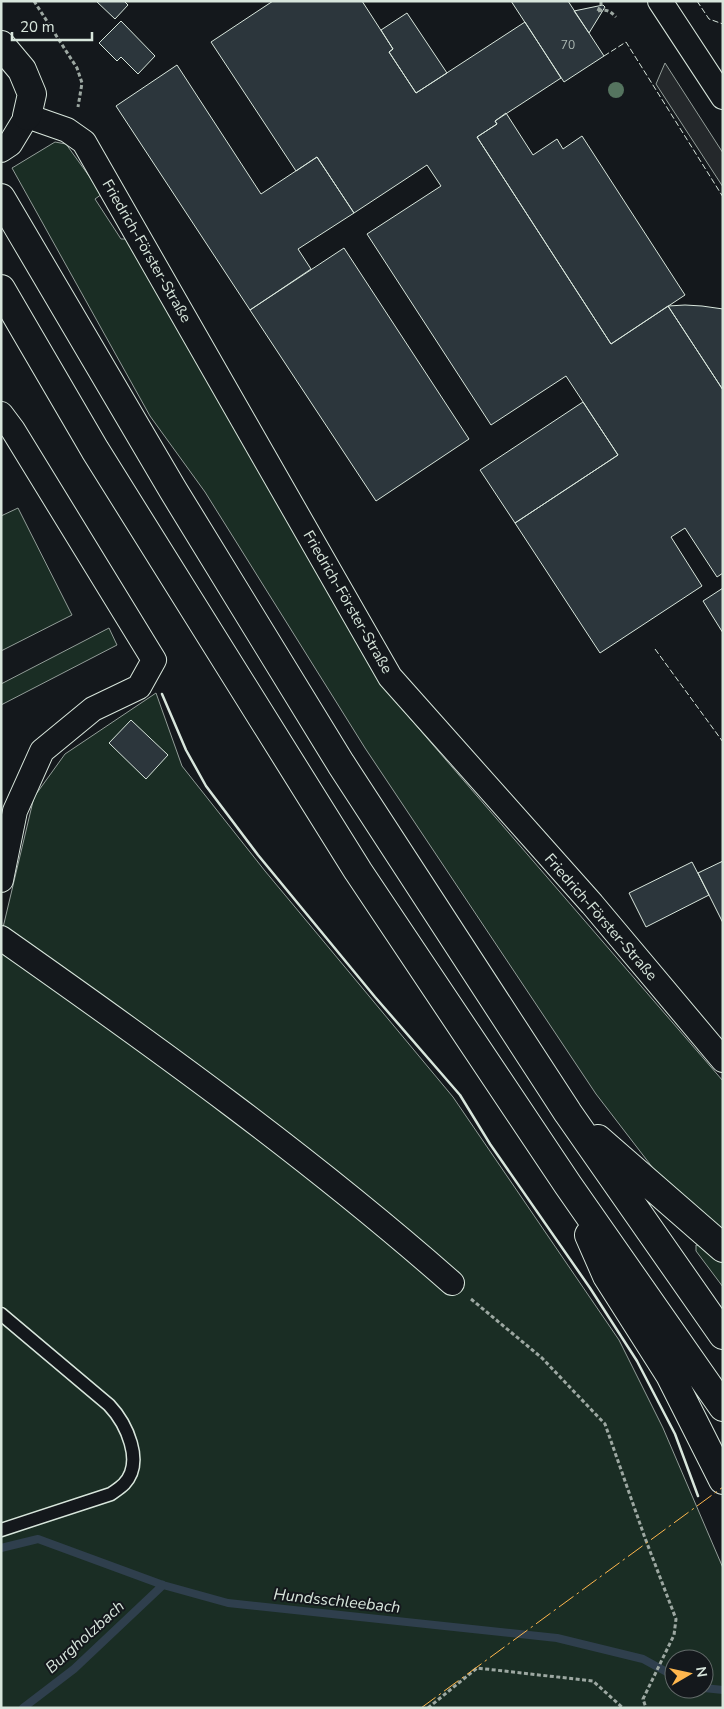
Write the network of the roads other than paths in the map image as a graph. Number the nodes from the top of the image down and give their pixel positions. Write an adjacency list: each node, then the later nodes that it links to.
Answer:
1 (660, 1): 3 (street)
2 (1, 44): 4 (main road)
3 (723, 97)
4 (28, 116): 5 (street); 11 (street, Friedrich-Förster-Straße)
5 (6, 147)
6 (1, 198): 12 (main road)
7 (1, 289): 13 (main road)
8 (1, 414): 9 (street)
9 (1, 880)
10 (1, 938): 15 (street)
11 (723, 1060)
12 (568, 1113): 14 (main road); 17 (main road)
13 (568, 1185): 18 (main road); 19 (main road)
14 (723, 1248)
15 (452, 1283)
16 (1, 1314): 20 (lane)
17 (723, 1335)
18 (723, 1407)
19 (723, 1480)
20 (1, 1530)

